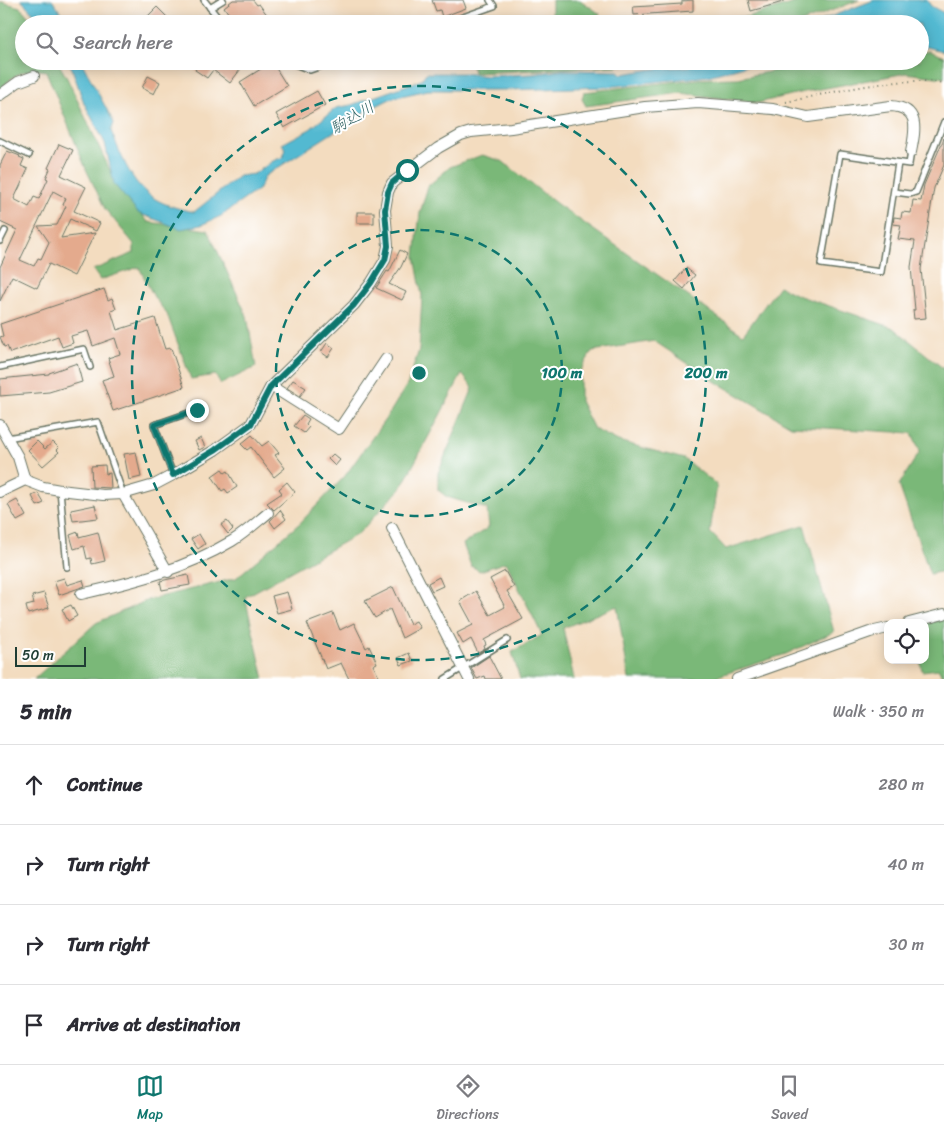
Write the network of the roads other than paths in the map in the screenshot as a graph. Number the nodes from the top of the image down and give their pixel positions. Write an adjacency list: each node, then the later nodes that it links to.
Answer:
1 (204, 0): 4 (lane)
2 (223, 0): 4 (lane)
3 (490, 0): 6 (lane)
4 (210, 8): 5 (lane)
5 (216, 15)
6 (468, 15)
7 (34, 76): 8 (street)
8 (0, 95)
9 (944, 122): 14 (lane)
10 (0, 141): 12 (lane)
11 (911, 152): 13 (lane); 20 (street)
12 (29, 155)
13 (898, 163): 14 (lane); 14 (lane)
14 (894, 192)
15 (5, 231): 16 (lane)
16 (0, 241)
17 (386, 359): 20 (street)
18 (0, 367): 19 (lane)
19 (90, 367)
20 (271, 386): 24 (street)
21 (197, 410): 24 (lane)
22 (0, 425): 23 (street)
23 (6, 438): 25 (street); 28 (lane)
24 (173, 475): 28 (street)
25 (25, 480): 26 (street); 27 (street)
26 (60, 490): 28 (street); 31 (lane)
27 (0, 492)
28 (122, 494): 32 (street)
29 (268, 513): 32 (street)
30 (392, 528): 38 (street)
31 (68, 567)
32 (168, 572): 33 (street)
33 (81, 594)
34 (944, 614): 35 (street)
35 (925, 619)
36 (884, 629): 41 (street)
37 (507, 640): 38 (lane)
38 (463, 668): 39 (lane); 40 (street)
39 (445, 679)
40 (469, 679)
41 (738, 679)

